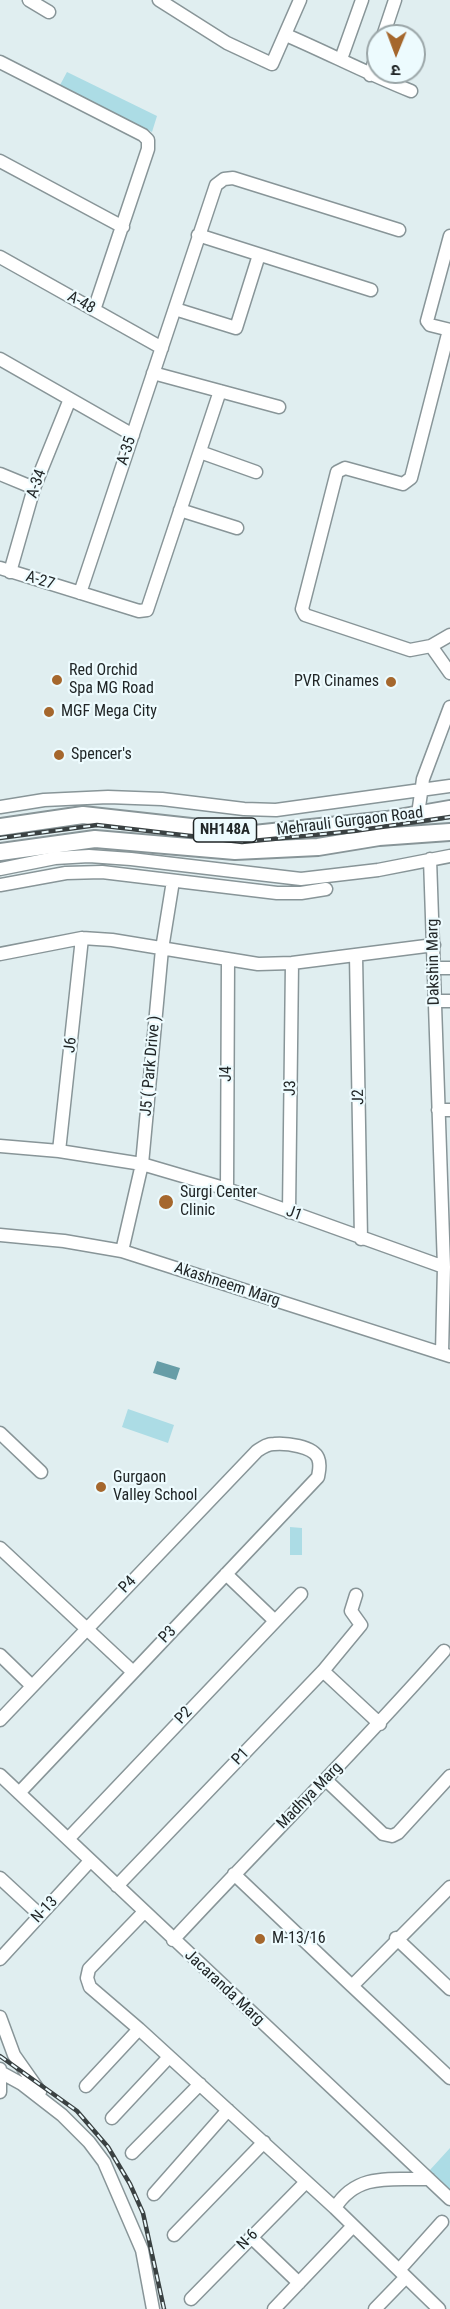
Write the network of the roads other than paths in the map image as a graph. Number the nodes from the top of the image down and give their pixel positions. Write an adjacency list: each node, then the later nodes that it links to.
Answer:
1 (29, 0): 6 (street)
2 (159, 0): 8 (street)
3 (300, 0): 8 (street)
4 (362, 0): 9 (street)
5 (395, 0): 7 (street)
6 (49, 12)
7 (386, 24)
8 (286, 35): 9 (street)
9 (341, 59): 11 (street)
10 (0, 62): 15 (street)
11 (366, 73)
12 (393, 84): 13 (street)
13 (411, 91)
14 (0, 161): 15 (street)
15 (123, 227): 23 (street)
16 (399, 230): 17 (street, A-35)
17 (198, 235): 19 (street); 22 (street, A-35)
18 (450, 236): 24 (street)
19 (259, 255): 21 (street); 22 (street)
20 (0, 257): 23 (street, A-48 / A-48)
21 (371, 290)
22 (175, 309): 25 (street, A-35 / A-35)
23 (94, 310): 25 (street, A-48 / A-48)
24 (449, 330): 41 (street)
25 (162, 348): 27 (street, A-35 / A-35)
26 (0, 359): 29 (street)
27 (153, 373): 28 (street); 31 (street, A-35 / A-35)
28 (220, 391): 30 (street); 32 (street)
29 (70, 399): 31 (street); 35 (street, A-34)
30 (279, 407)
31 (133, 435): 39 (street, A-35 / A-35)
32 (200, 452): 33 (street); 36 (street)
33 (256, 472)
34 (0, 474): 35 (street)
35 (34, 488): 38 (street, A-34)
36 (180, 510): 37 (street); 39 (street, A-27)
37 (237, 528)
38 (5, 570): 39 (street, A-27)
39 (80, 593)
40 (449, 637): 41 (street)
41 (431, 646): 42 (street)
42 (450, 673)
43 (450, 708): 45 (street)
44 (450, 786): 45 (street)
45 (420, 790): 46 (street); 48 (street)
46 (0, 807)
47 (450, 809): 48 (highway, Mehrauli Gurgaon Road / NH148A)
48 (418, 814): 49 (highway, Mehrauli Gurgaon Road / NH148A)
49 (0, 827)
50 (450, 832): 51 (highway, Mehrauli Gurgaon Road / NH148A)
51 (0, 852)
52 (450, 856): 53 (street)
53 (430, 859): 54 (street); 59 (street, Dakshin Marg)
54 (0, 869)
55 (173, 880): 56 (street); 57 (street); 60 (street, J5 ( Park Drive ))
56 (0, 885)
57 (326, 889)
58 (82, 938): 60 (street); 61 (street); 73 (street, J6)
59 (434, 945): 62 (street); 65 (street, Dakshin Marg)
60 (162, 949): 63 (street); 74 (street, J5 ( Park Drive ))
61 (0, 954)
62 (356, 955): 64 (street); 78 (street, J2)
63 (228, 959): 64 (street); 75 (street, J4)
64 (292, 963): 76 (street, J3)
65 (434, 968): 66 (street); 67 (street, Dakshin Marg)
66 (450, 968)
67 (435, 1001): 68 (street); 70 (street, Dakshin Marg)
68 (450, 1001)
69 (450, 1037): 70 (street)
70 (436, 1038): 71 (street, Dakshin Marg)
71 (444, 1110): 80 (street, Dakshin Marg)
72 (0, 1146): 73 (street, J1)
73 (59, 1151): 74 (street, J1)
74 (142, 1164): 75 (street, J1); 79 (street, J5 ( Park Drive ))
75 (227, 1189): 76 (street, J1)
76 (290, 1212): 78 (street, J1)
77 (0, 1235): 79 (street, Akashneem Marg)
78 (361, 1239): 80 (street, J1)
79 (122, 1251): 81 (street, Akashneem Marg)
80 (444, 1267): 81 (street, Dakshin Marg)
81 (446, 1354)
82 (0, 1433): 83 (street)
83 (41, 1472)
84 (318, 1477): 86 (street, P3); 90 (street, P4)
85 (0, 1548): 90 (street)
86 (226, 1574): 89 (street); 94 (street, P3)
87 (301, 1594): 89 (street, P2)
88 (356, 1595): 93 (street, P1)
89 (274, 1620): 102 (street, P2)
90 (87, 1629): 94 (street); 95 (street, P4)
91 (444, 1651): 97 (street, Madhya Marg)
92 (0, 1655): 95 (street)
93 (322, 1671): 97 (street); 106 (street, P1)
94 (133, 1672): 101 (street, P3)
95 (32, 1686): 96 (street, P4)
96 (0, 1720)
97 (380, 1724): 100 (street, Madhya Marg)
98 (0, 1775): 101 (street, Jacaranda Marg)
99 (450, 1776): 100 (street)
100 (326, 1780): 104 (street, Madhya Marg)
101 (19, 1793): 102 (street, Jacaranda Marg)
102 (68, 1839): 103 (street, Jacaranda Marg)
103 (90, 1861): 106 (street, Jacaranda Marg); 109 (street, N-13)
104 (234, 1874): 111 (street, Madhya Marg); 113 (street)
105 (0, 1878): 109 (street)
106 (117, 1886): 108 (street, Jacaranda Marg)
107 (448, 1893): 110 (street)
108 (144, 1912): 111 (street, Jacaranda Marg); 116 (street)
109 (40, 1915): 112 (street, N-13)
110 (396, 1938): 113 (street); 114 (street)
111 (173, 1940): 128 (street, Jacaranda Marg)
112 (0, 1959)
113 (352, 1986): 119 (street)
114 (450, 1989)
115 (0, 2017): 123 (street)
116 (139, 2029): 117 (street); 121 (street)
117 (170, 2057): 120 (street); 125 (street)
118 (1, 2071): 122 (street); 123 (street)
119 (450, 2078)
120 (200, 2084): 124 (street); 127 (street)
121 (86, 2086)
122 (0, 2092)
123 (47, 2102): 140 (street)
124 (228, 2110): 126 (street); 130 (street)
125 (112, 2118)
126 (264, 2142): 129 (street); 135 (street)
127 (132, 2153)
128 (429, 2179): 131 (street, Jacaranda Marg); 132 (street)
129 (306, 2182): 132 (street); 136 (street, N-6)
130 (154, 2194)
131 (450, 2199)
132 (335, 2208): 134 (street)
133 (441, 2222): 137 (street)
134 (353, 2226): 137 (street); 138 (street)
135 (174, 2235)
136 (251, 2237): 138 (street); 139 (street, N-6)
137 (402, 2273): 142 (street); 143 (street)
138 (298, 2283): 141 (street)
139 (191, 2299)
140 (153, 2309)
141 (274, 2309)
142 (375, 2309)
143 (439, 2309)

